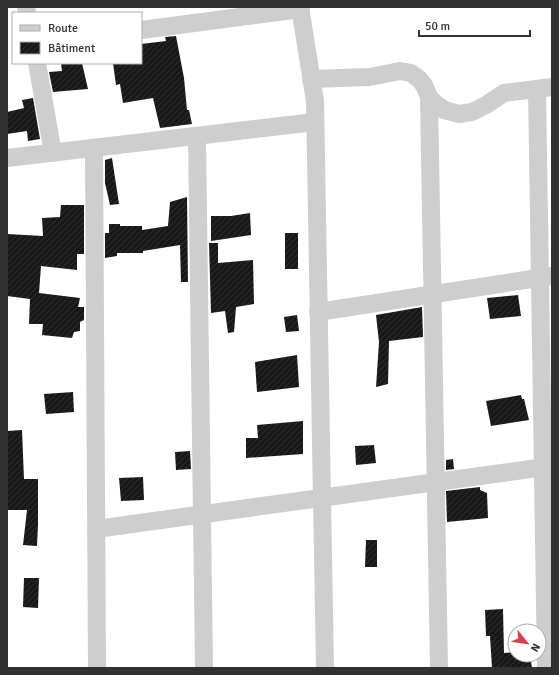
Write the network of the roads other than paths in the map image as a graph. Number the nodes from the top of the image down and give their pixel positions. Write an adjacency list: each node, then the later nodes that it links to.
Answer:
1 (301, 8): 2 (street); 4 (street)
2 (142, 30)
3 (37, 64): 10 (street)
4 (311, 79): 6 (street); 7 (street)
5 (544, 88): 6 (street); 12 (street)
6 (429, 97): 13 (street)
7 (315, 122): 8 (street); 14 (street)
8 (197, 136): 9 (street); 18 (street)
9 (94, 148): 10 (street); 19 (street)
10 (53, 153): 11 (street)
11 (7, 158)
12 (546, 277): 13 (street); 15 (street)
13 (432, 294): 14 (street); 16 (street)
14 (318, 312): 17 (street)
15 (547, 466): 16 (street); 24 (street)
16 (436, 482): 17 (street); 23 (street)
17 (322, 498): 18 (street); 22 (street)
18 (202, 514): 19 (street); 21 (street)
19 (96, 529): 20 (street)
20 (97, 668)
21 (204, 668)
22 (325, 668)
23 (439, 668)
24 (546, 668)

